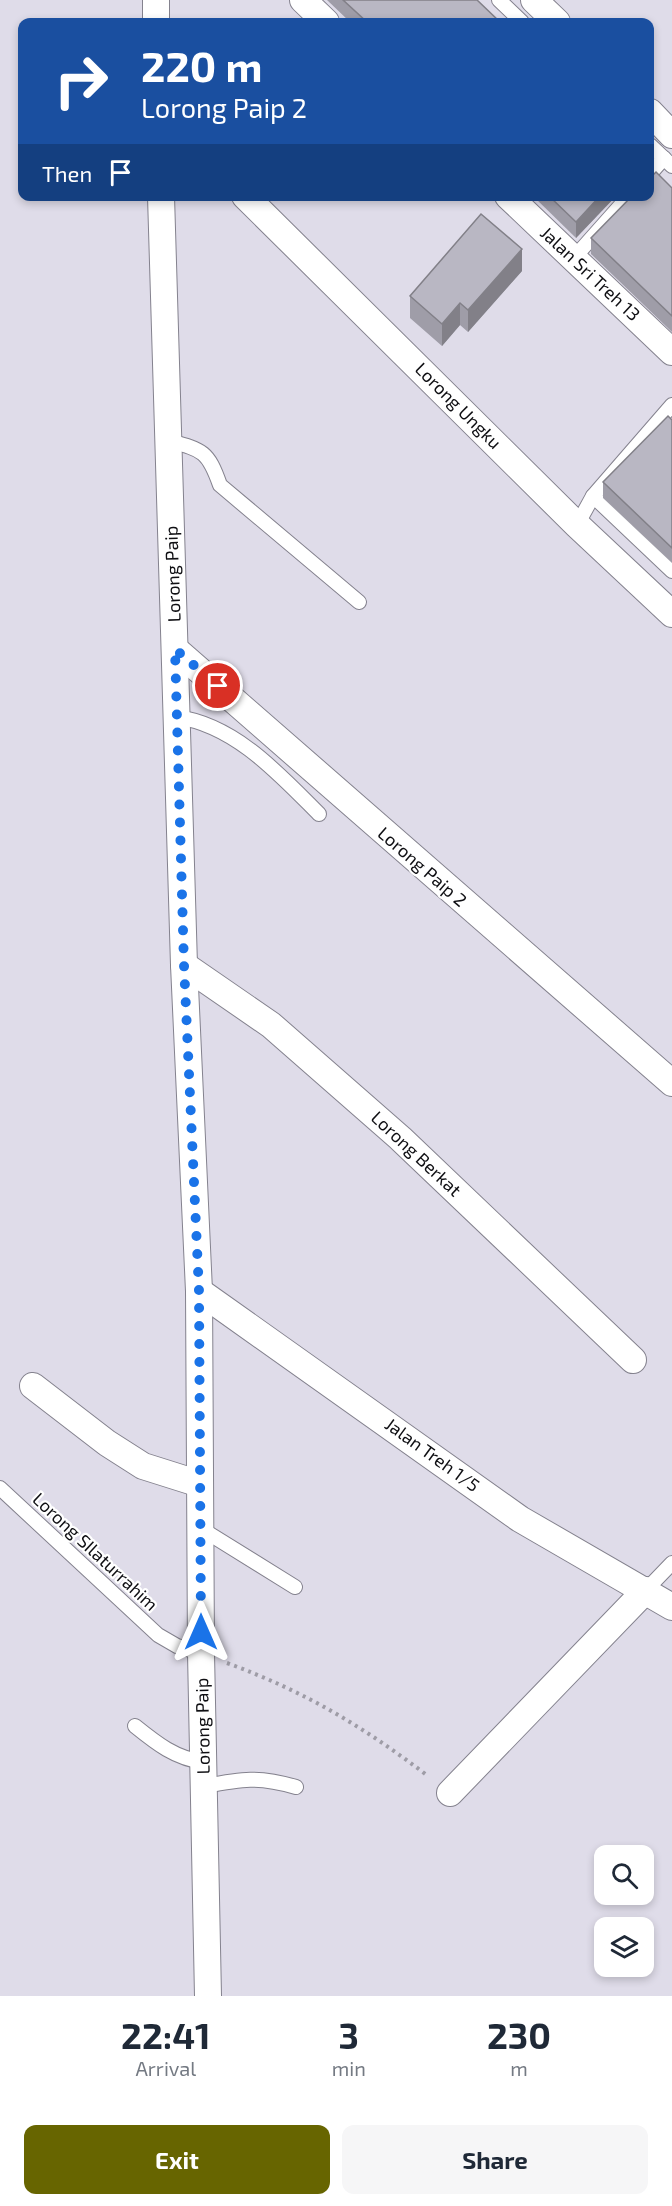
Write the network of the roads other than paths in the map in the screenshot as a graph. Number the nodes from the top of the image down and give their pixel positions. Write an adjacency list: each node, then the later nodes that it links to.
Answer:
1 (156, 0): 5 (street)
2 (303, 0): 6 (street)
3 (499, 0): 7 (lane)
4 (534, 0): 8 (street)
5 (156, 18)
6 (322, 18)
7 (518, 18)
8 (553, 18)
9 (654, 116): 10 (street)
10 (672, 135)
11 (654, 149): 12 (lane)
12 (668, 162): 13 (lane)
13 (654, 171)
14 (161, 201): 21 (street, Lorong Paip)
15 (250, 201): 23 (street, Lorong Ungku)
16 (513, 201): 18 (street, Jalan Sri Treh 13)
17 (625, 201): 18 (lane)
18 (573, 259): 19 (street, Jalan Sri Treh 13)
19 (672, 352)
20 (672, 405): 22 (lane)
21 (169, 441): 25 (lane); 27 (street, Lorong Paip)
22 (593, 496): 23 (lane); 24 (lane)
23 (577, 525): 26 (street, Lorong Ungku)
24 (672, 571)
25 (359, 602)
26 (672, 614)
27 (175, 649): 28 (street, Lorong Paip); 31 (street, Lorong Paip 2)
28 (177, 717): 29 (lane); 30 (street, Lorong Paip)
29 (319, 814)
30 (184, 965): 32 (street, Lorong Paip); 33 (street, Lorong Berkat)
31 (672, 1083)
32 (199, 1291): 35 (street, Lorong Paip); 40 (street, Jalan Treh 1/5)
33 (633, 1360)
34 (33, 1386): 35 (street)
35 (201, 1484): 37 (street, Lorong Paip)
36 (0, 1488): 42 (lane, Lorong SIlaturrahim)
37 (201, 1528): 39 (lane); 42 (street, Lorong Paip)
38 (672, 1563): 40 (lane)
39 (295, 1587)
40 (646, 1590): 41 (street, Jalan Treh 1/5); 46 (street)
41 (672, 1607)
42 (201, 1653): 44 (street, Lorong Paip)
43 (135, 1726): 44 (lane)
44 (204, 1774): 45 (lane); 47 (street, Lorong Paip)
45 (296, 1787)
46 (450, 1793)
47 (208, 1996)

